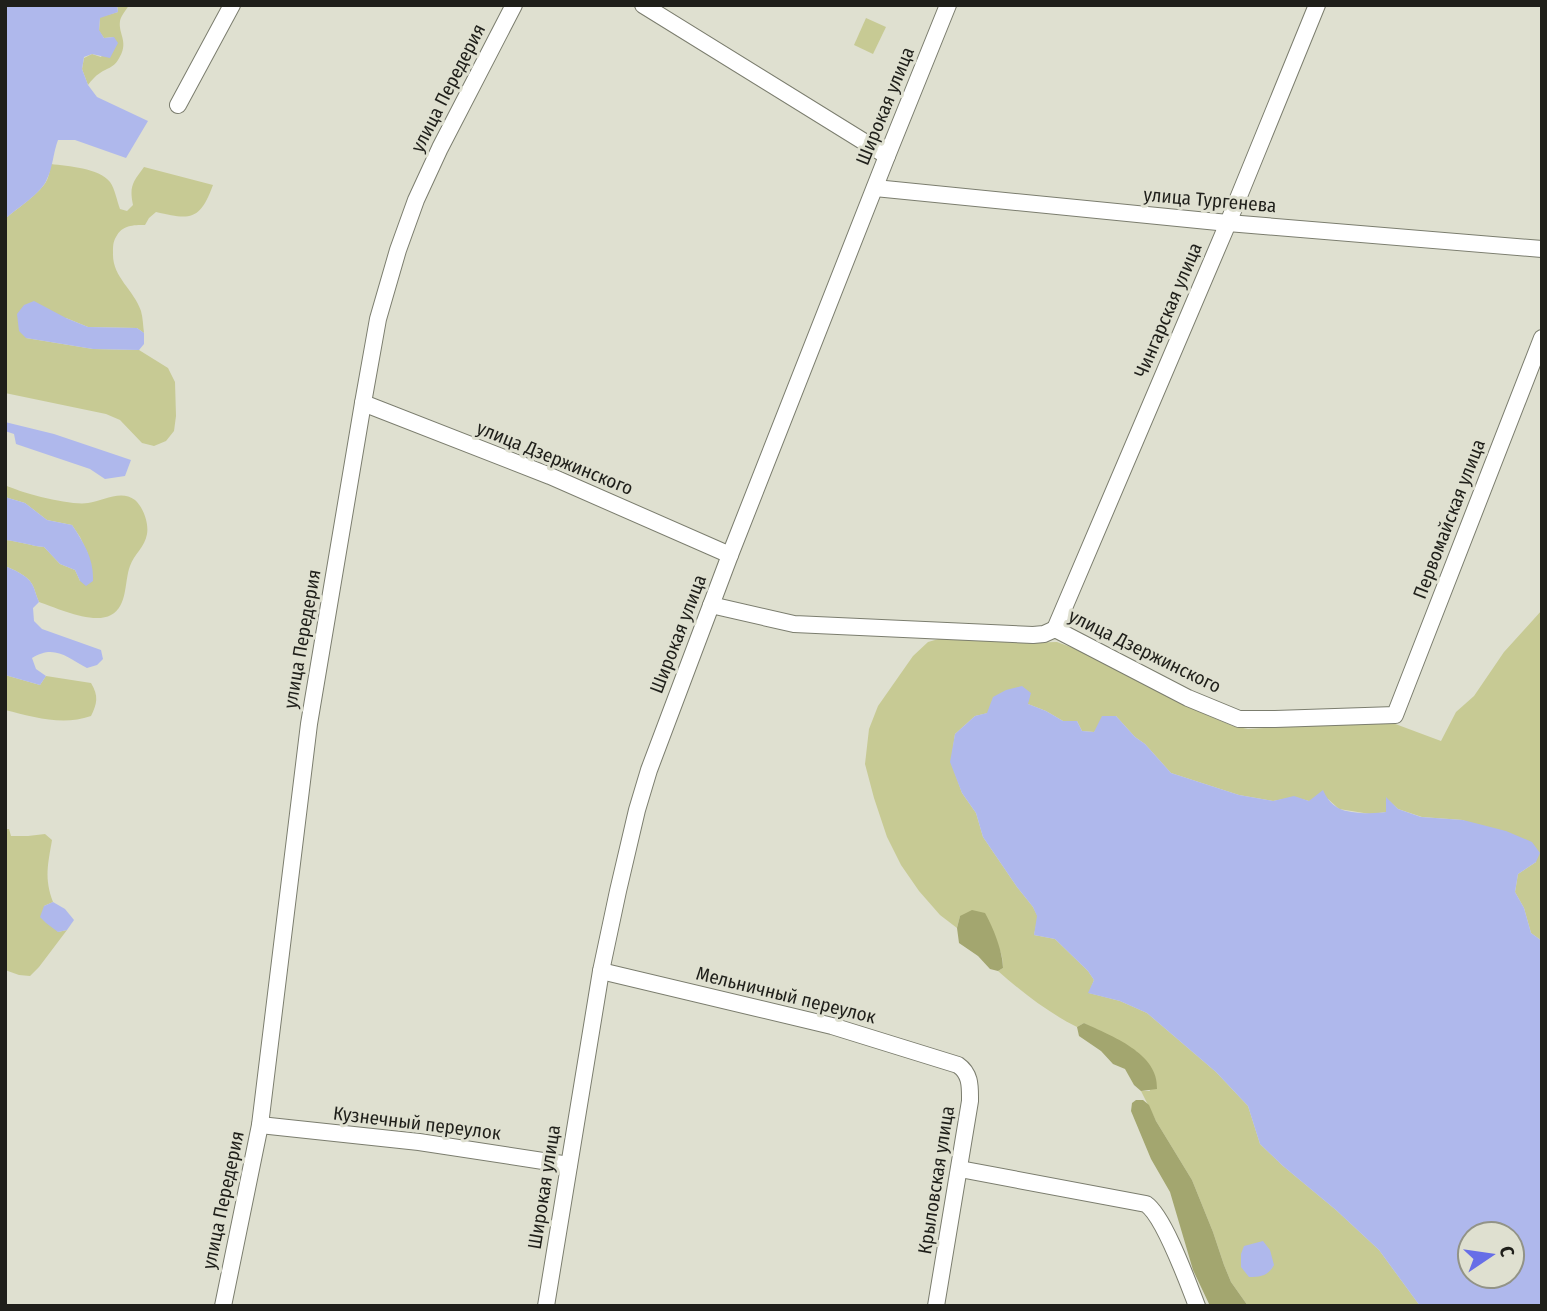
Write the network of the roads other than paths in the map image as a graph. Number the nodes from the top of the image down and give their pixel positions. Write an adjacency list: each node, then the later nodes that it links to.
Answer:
1 (232, 5): 6 (street)
2 (514, 5): 12 (street, улица Передерия)
3 (643, 5): 7 (street)
4 (948, 5): 7 (street, Широкая улица)
5 (1317, 5): 9 (street, Чингарская улица)
6 (178, 105)
7 (887, 156): 8 (street, Широкая улица)
8 (875, 188): 9 (street, улица Тургенева); 13 (street, Широкая улица)
9 (1228, 223): 10 (street, улица Тургенева); 15 (street, Чингарская улица)
10 (1542, 249)
11 (1542, 338): 16 (street, Первомайская улица)
12 (363, 403): 13 (street, улица Дзержинского); 19 (street, улица Передерия)
13 (730, 555): 14 (street, Широкая улица)
14 (711, 605): 15 (street, улица Дзержинского); 17 (street, Широкая улица)
15 (1055, 629): 16 (street, улица Дзержинского)
16 (1395, 715)
17 (601, 971): 18 (street, Мельничный переулок); 20 (street, Широкая улица)
18 (958, 1065): 21 (street, Крыловская улица)
19 (260, 1125): 20 (street, Кузнечный переулок); 22 (street, улица Передерия)
20 (569, 1165): 23 (street, Широкая улица)
21 (960, 1169): 24 (street, Крыловская улица); 25 (street)
22 (223, 1306)
23 (546, 1306)
24 (936, 1306)
25 (1197, 1306)

